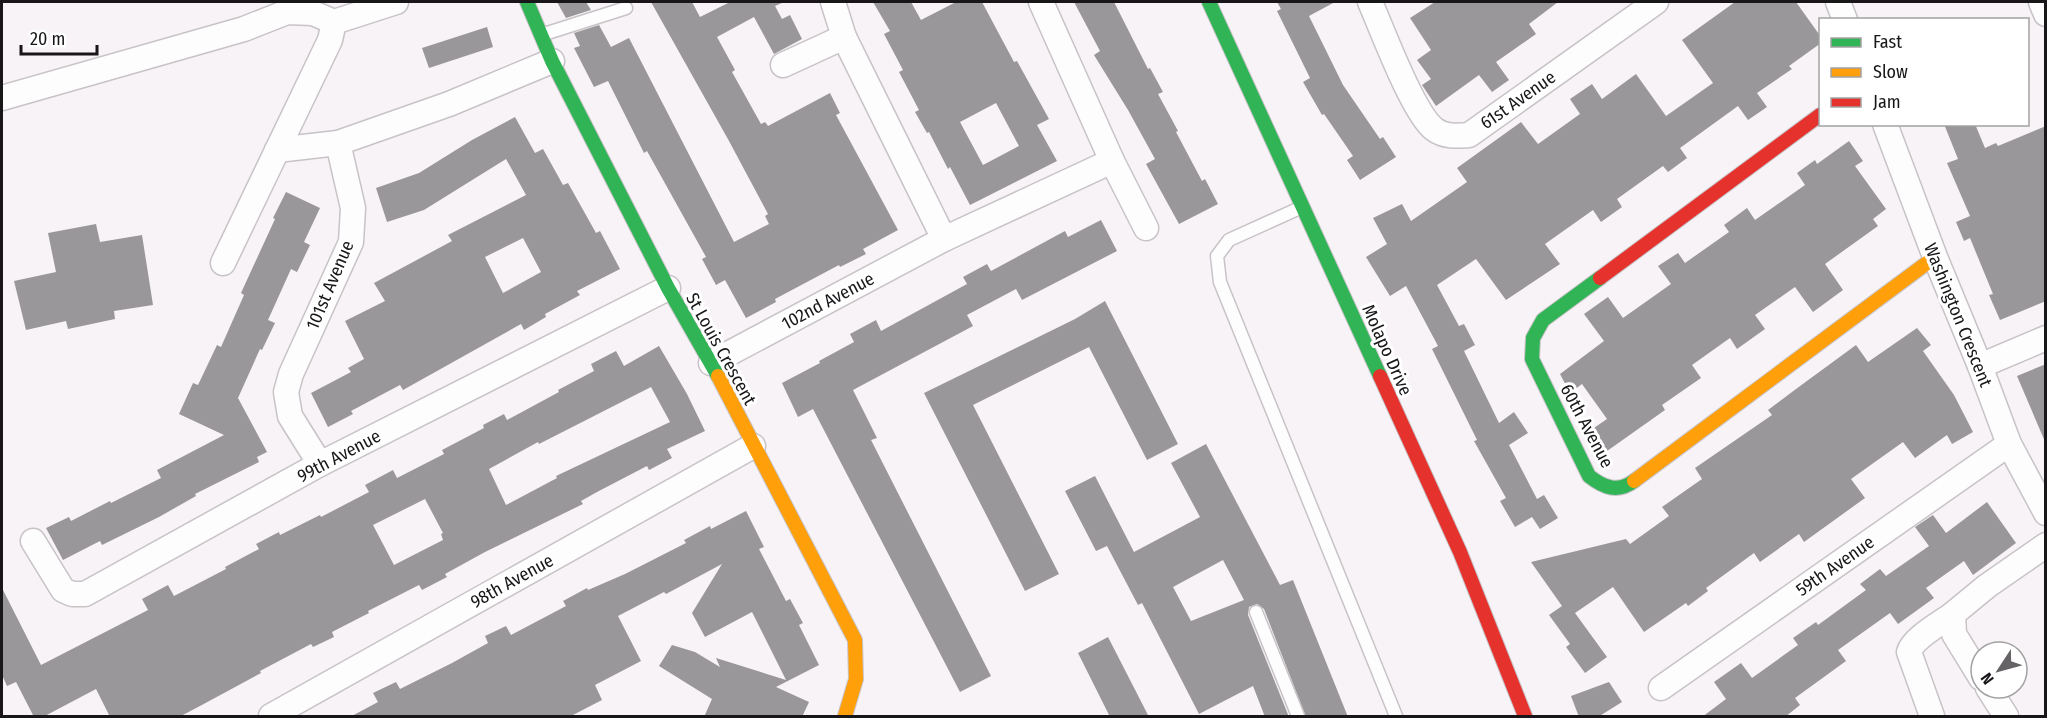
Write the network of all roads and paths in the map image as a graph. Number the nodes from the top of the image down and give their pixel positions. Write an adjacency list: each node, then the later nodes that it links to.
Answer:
1 (396, 2): 13 (street)
2 (527, 2): 14 (street, St Louis Crescent)
3 (833, 2): 15 (street)
4 (1041, 2): 23 (street)
5 (1209, 2): 24 (street, Molapo Drive)
6 (1370, 2): 7 (street, 61st Avenue)
7 (1656, 2)
8 (1838, 2): 12 (street)
9 (2041, 2): 11 (street)
10 (626, 8): 14 (lane)
11 (2046, 14)
12 (1844, 18)
13 (334, 22): 18 (street); 22 (street)
14 (540, 35): 16 (street, St Louis Crescent)
15 (844, 37): 17 (street); 26 (street)
16 (552, 61): 21 (street); 29 (street, St Louis Crescent)
17 (783, 65)
18 (2, 98)
19 (1819, 116): 27 (street, 60th Avenue)
20 (1886, 126): 27 (street, Washington Crescent)
21 (338, 143): 22 (street); 35 (street, 101st Avenue)
22 (277, 150): 28 (street)
23 (1112, 161): 25 (street); 26 (street, 102nd Avenue)
24 (1303, 206): 47 (lane); 48 (street, Molapo Drive)
25 (1146, 228)
26 (944, 239): 31 (street, 102nd Avenue)
27 (1935, 257): 32 (street, Washington Crescent)
28 (223, 263)
29 (668, 288): 31 (street, St Louis Crescent); 35 (street, 99th Avenue)
30 (2046, 338): 32 (street)
31 (711, 363): 34 (street, St Louis Crescent)
32 (1980, 366): 33 (street, Washington Crescent)
33 (2009, 444): 36 (street, Washington Crescent); 42 (street, 59th Avenue)
34 (753, 446): 44 (street, 98th Avenue); 45 (street, St Louis Crescent)
35 (320, 464): 37 (street, 99th Avenue)
36 (2043, 507)
37 (33, 541)
38 (2046, 545): 40 (street)
39 (1256, 612): 46 (lane)
40 (1953, 614): 41 (street); 49 (street)
41 (1969, 658)
42 (1660, 688)
43 (1995, 700): 50 (street)
44 (271, 717)
45 (845, 717)
46 (1298, 717)
47 (1396, 717)
48 (1525, 717)
49 (1932, 717)
50 (2006, 717)

